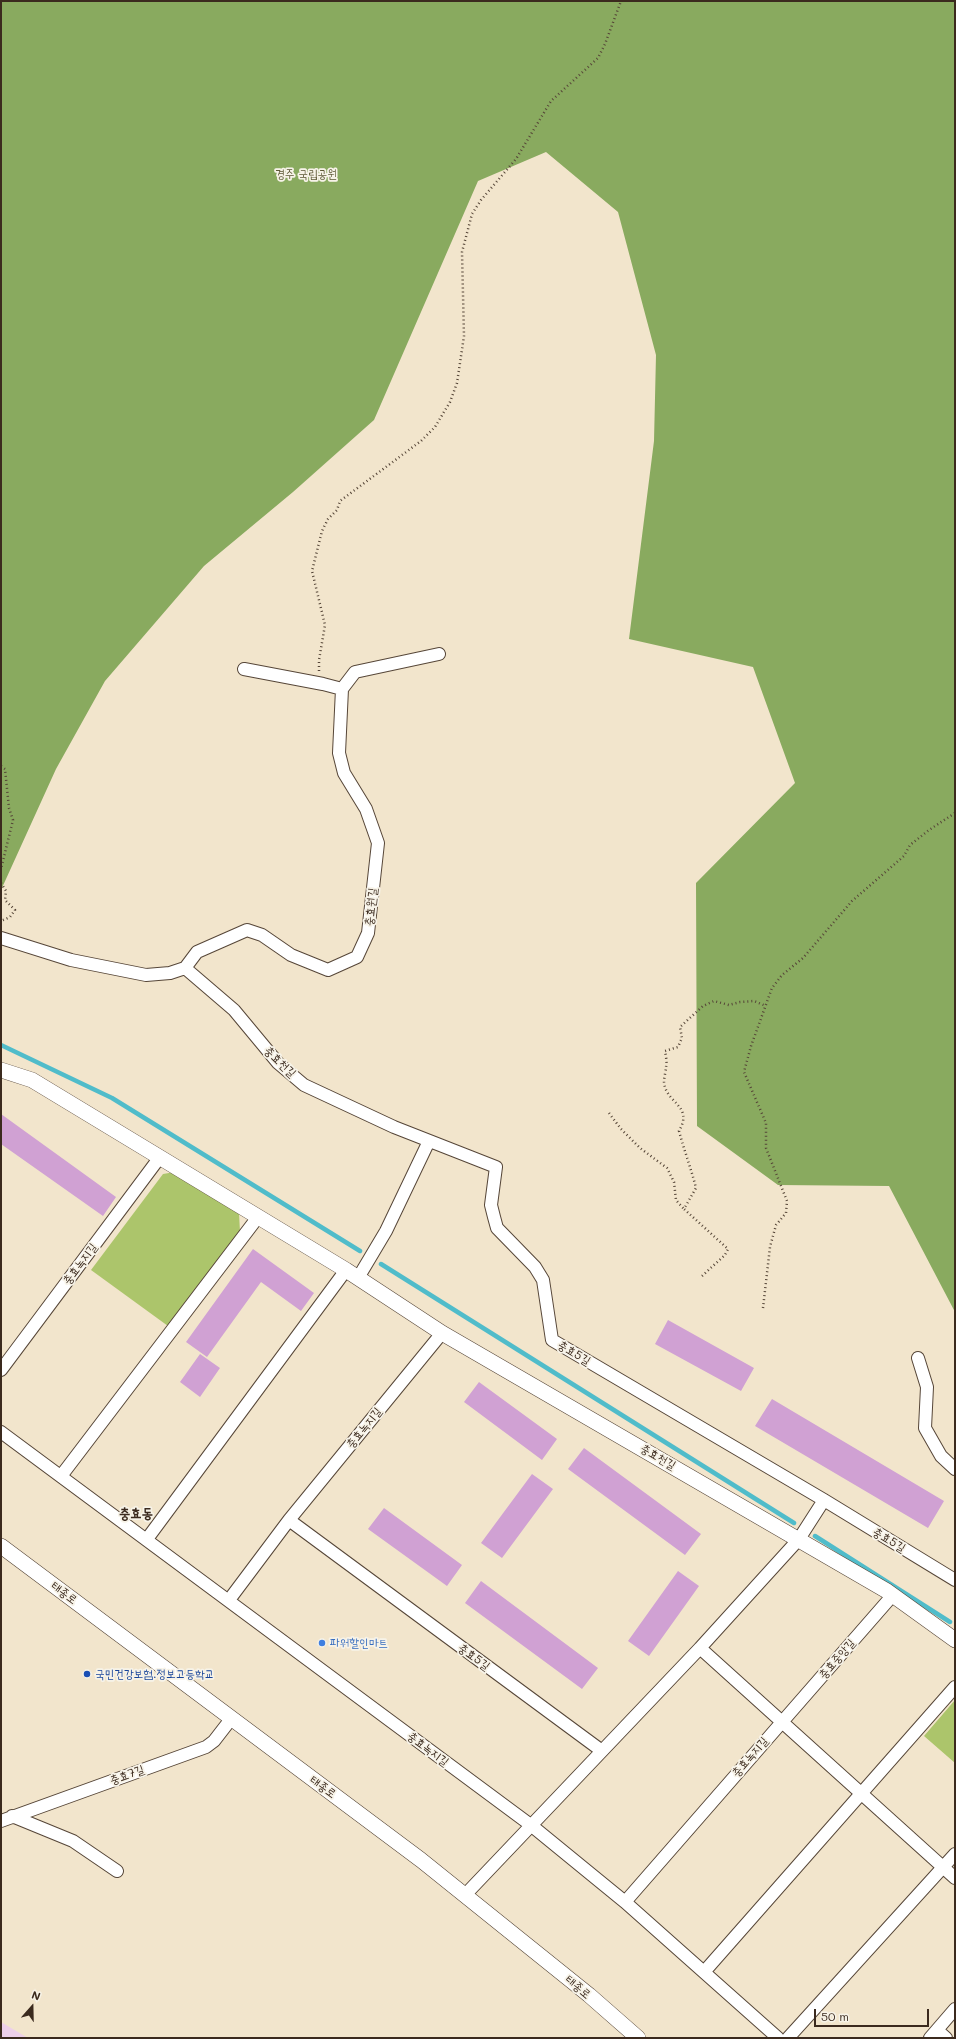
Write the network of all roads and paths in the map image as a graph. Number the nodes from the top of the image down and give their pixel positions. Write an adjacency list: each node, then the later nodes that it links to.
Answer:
1 (621, 1): 4 (path)
2 (439, 654): 5 (street)
3 (244, 669): 4 (street)
4 (325, 684): 5 (street)
5 (342, 689): 12 (street, 충효원길)
6 (1, 766): 8 (path)
7 (955, 812): 13 (path)
8 (1, 869)
9 (1, 883): 10 (path)
10 (1, 921)
11 (1, 938): 12 (street)
12 (185, 968): 16 (street, 충효천길)
13 (766, 1006): 18 (path); 22 (path)
14 (1, 1070): 17 (street, 충효천길)
15 (609, 1112): 18 (path)
16 (429, 1141): 20 (street); 29 (street, 충효5길)
17 (160, 1157): 19 (street, 충효천길); 25 (street, 충효녹지길)
18 (684, 1209): 21 (path)
19 (258, 1217): 20 (street, 충효천길); 28 (street)
20 (352, 1274): 23 (street, 충효천길); 31 (street)
21 (702, 1276)
22 (763, 1308)
23 (442, 1333): 30 (street, 충효녹지길); 32 (street, 충효천길)
24 (918, 1358): 27 (street)
25 (1, 1370)
26 (1, 1432): 28 (street, 충효녹지길)
27 (955, 1469)
28 (61, 1476): 31 (street, 충효녹지길)
29 (824, 1500): 32 (street); 34 (street, 충효5길)
30 (289, 1520): 36 (street, 충효녹지길); 42 (street, 충효5길)
31 (147, 1539): 36 (street, 충효녹지길)
32 (799, 1539): 35 (street, 충효천길); 38 (street)
33 (1, 1546): 40 (street, 태종로)
34 (955, 1580)
35 (892, 1596): 37 (street, 충효천길); 41 (street, 충효중앙길)
36 (229, 1600): 45 (street, 충효녹지길)
37 (955, 1639)
38 (700, 1648): 41 (street); 42 (street)
39 (955, 1687): 43 (street)
40 (231, 1719): 44 (street, 충효7길); 50 (street, 태종로)
41 (781, 1722): 43 (street); 51 (street, 충효녹지길)
42 (602, 1751): 45 (street)
43 (862, 1794): 47 (street); 52 (street)
44 (7, 1819): 48 (street, 충효7길)
45 (532, 1826): 50 (street); 51 (street, 충효녹지길)
46 (955, 1854): 47 (street)
47 (943, 1867): 49 (street); 57 (street)
48 (116, 1871)
49 (955, 1878)
50 (465, 1895): 55 (street, 태종로)
51 (625, 1902): 52 (street, 충효녹지길)
52 (704, 1972): 56 (street, 충효녹지길)
53 (955, 2009): 54 (street)
54 (934, 2034): 58 (street)
55 (638, 2038)
56 (778, 2038)
57 (788, 2038)
58 (946, 2038)

